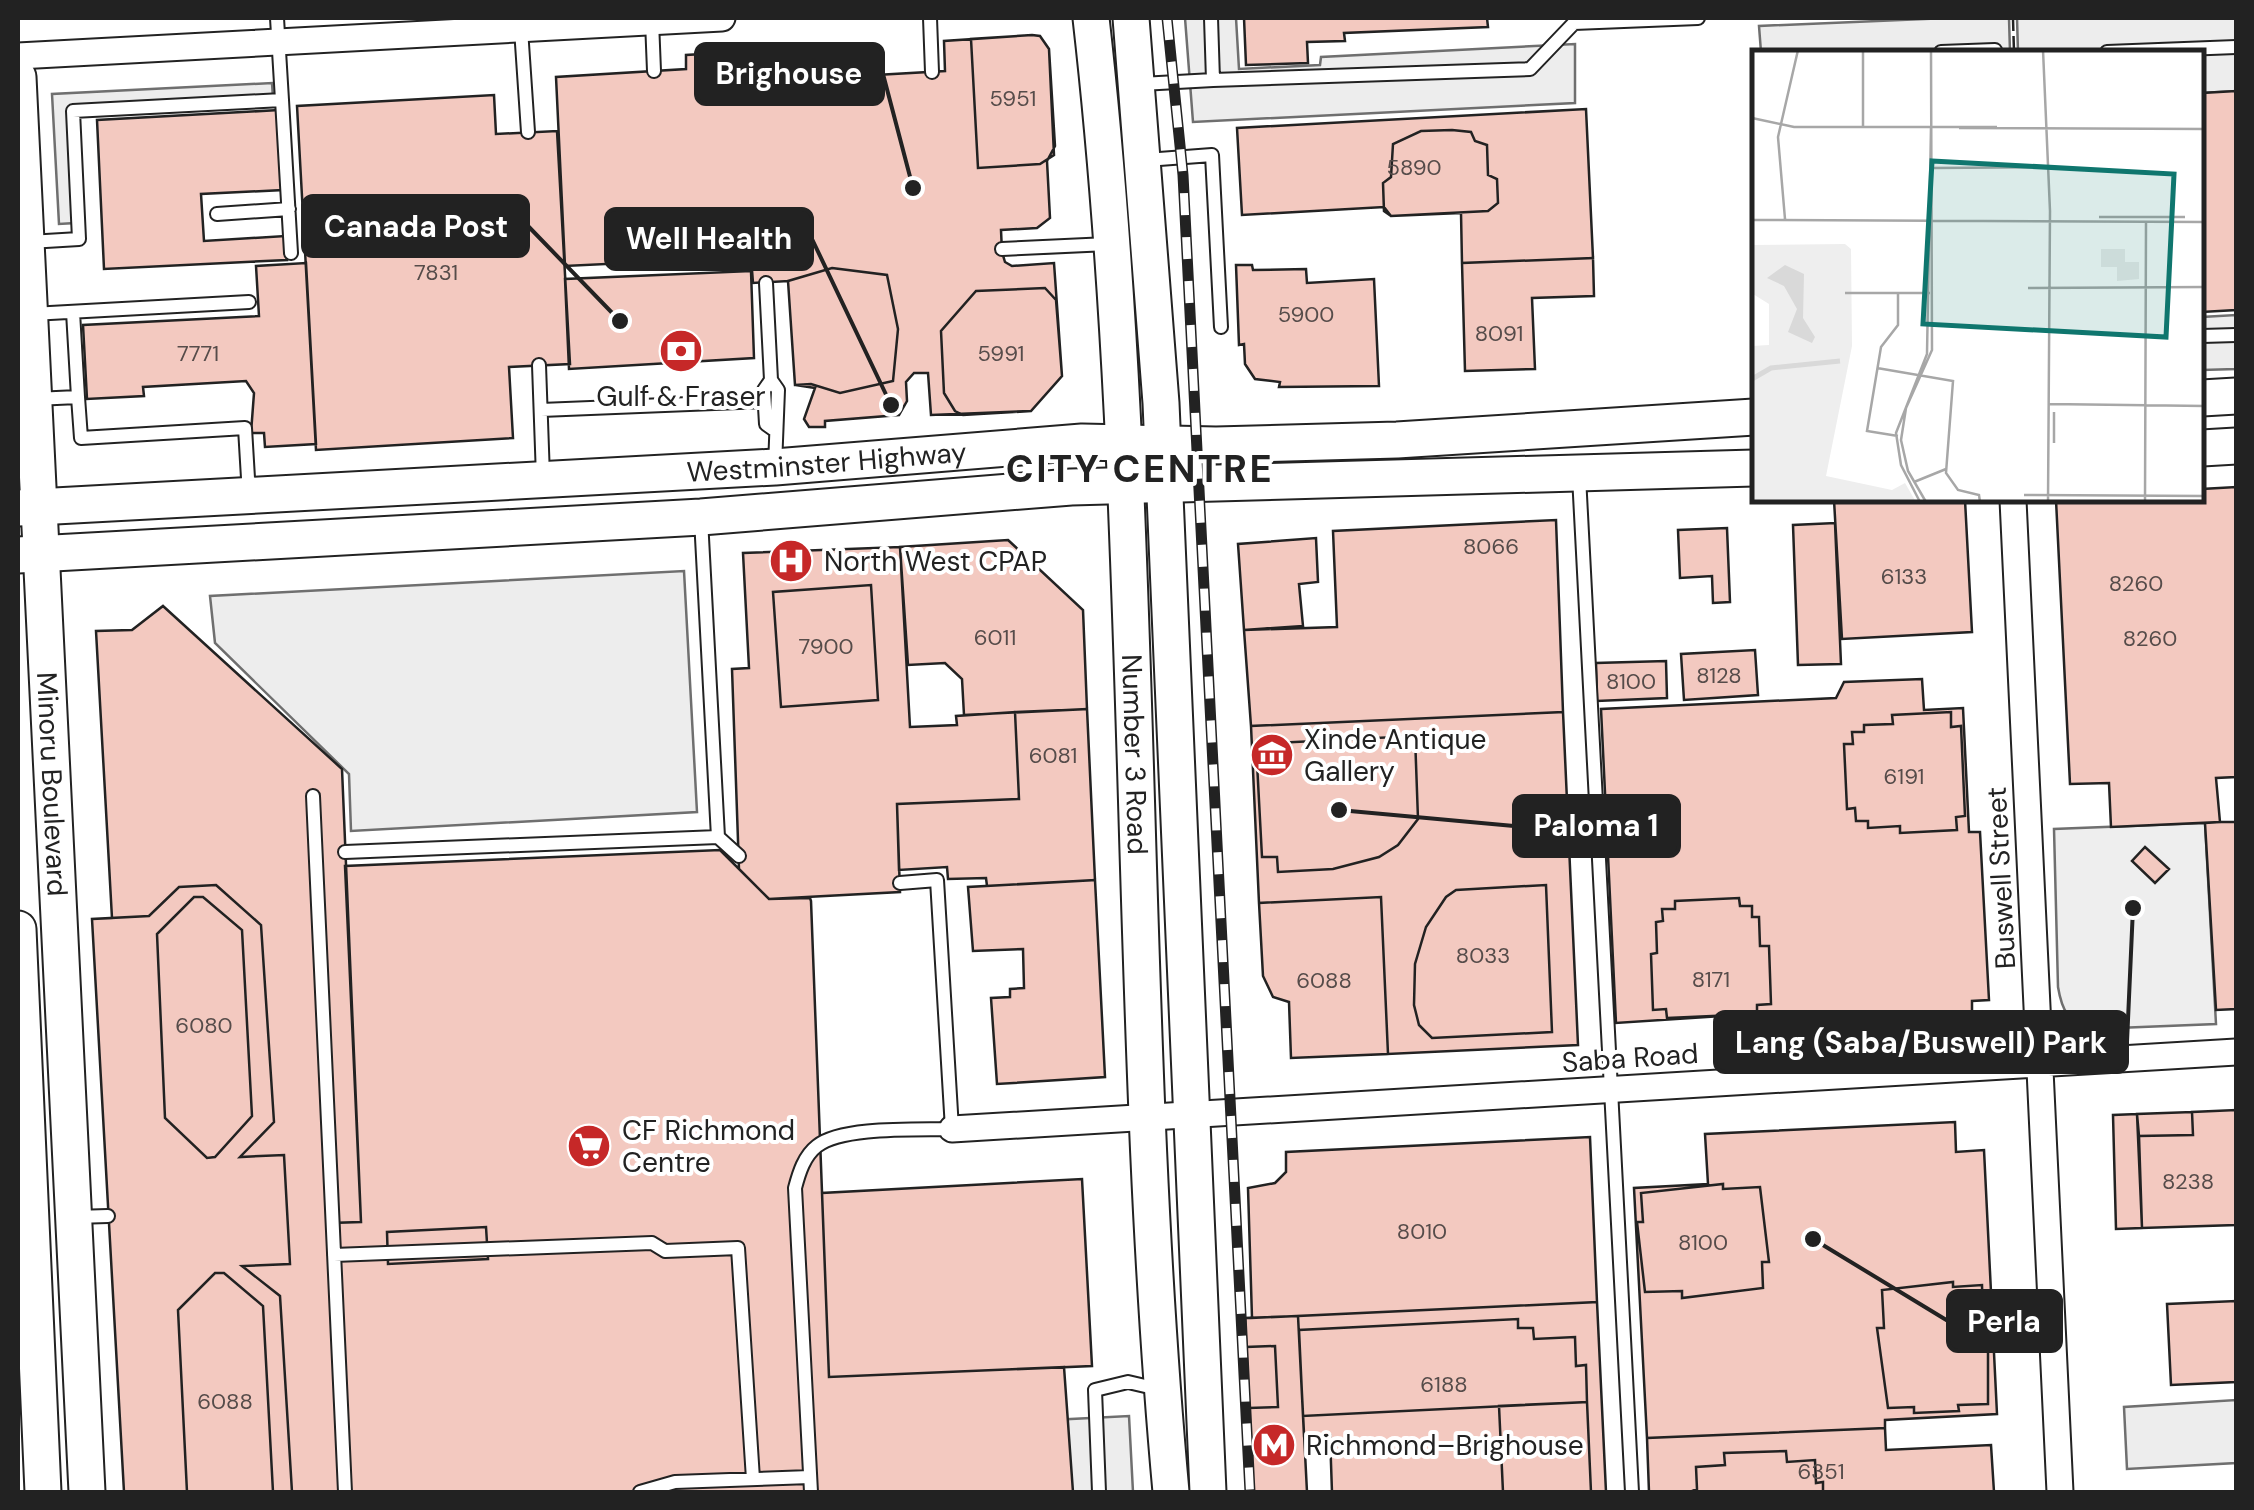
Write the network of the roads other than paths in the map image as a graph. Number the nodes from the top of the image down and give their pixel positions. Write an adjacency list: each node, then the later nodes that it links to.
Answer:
1 (722, 18): 8 (street)
2 (930, 18): 15 (lane)
3 (1091, 18): 25 (main road, Number 3 Road)
4 (1131, 18): 18 (main road, Number 3 Road)
5 (1211, 18): 17 (lane)
6 (1698, 18): 17 (lane)
7 (602, 21): 8 (street); 9 (street)
8 (652, 21): 14 (lane)
9 (521, 28): 10 (street); 20 (lane)
10 (278, 30): 13 (street); 19 (lane)
11 (2236, 47): 12 (lane)
12 (2159, 50)
13 (18, 56)
14 (654, 71)
15 (932, 72)
16 (18, 76): 24 (main road, Minoru Boulevard)
17 (1213, 80): 18 (lane)
18 (1137, 84): 21 (main road, Number 3 Road)
19 (282, 100): 22 (lane); 24 (lane)
20 (528, 132)
21 (1144, 160): 32 (lane); 46 (main road, Number 3 Road)
22 (289, 210): 23 (lane); 27 (lane)
23 (216, 214)
24 (26, 242): 31 (main road, Minoru Boulevard)
25 (1108, 244): 26 (lane); 45 (main road, Number 3 Road)
26 (1002, 249)
27 (291, 253)
28 (766, 282): 36 (lane)
29 (249, 302): 30 (lane)
30 (73, 312): 31 (lane); 38 (lane)
31 (30, 314): 40 (main road, Minoru Boulevard)
32 (1221, 326)
33 (2236, 334): 34 (lane)
34 (2204, 336)
35 (539, 365): 42 (lane)
36 (771, 380): 41 (lane); 44 (lane)
37 (2236, 396): 39 (main road)
38 (78, 397): 40 (lane); 55 (lane)
39 (2204, 398)
40 (33, 399): 57 (main road, Minoru Boulevard)
41 (764, 401): 42 (lane); 44 (lane)
42 (540, 410): 52 (lane)
43 (1752, 418): 46 (main road, Westminster Highway)
44 (774, 429): 49 (lane)
45 (1120, 442): 46 (main road, Westminster Highway); 49 (main road, Westminster Highway); 53 (main road, Number 3 Road)
46 (1162, 443): 54 (main road, Number 3 Road)
47 (2236, 446): 48 (main road)
48 (2204, 448)
49 (775, 467): 52 (main road, Westminster Highway)
50 (1752, 468): 51 (main road, Westminster Highway)
51 (1579, 475): 54 (main road, Westminster Highway); 68 (lane)
52 (543, 478): 55 (main road, Westminster Highway)
53 (1123, 486): 54 (main road, Westminster Highway); 58 (main road, Westminster Highway); 70 (main road, Number 3 Road)
54 (1164, 487): 69 (main road, Number 3 Road)
55 (249, 495): 57 (main road, Westminster Highway)
56 (2013, 502): 67 (street, Buswell Street)
57 (28, 508): 59 (main road, Minoru Boulevard)
58 (700, 517): 59 (main road, Westminster Highway); 61 (lane)
59 (28, 555): 73 (main road, Minoru Boulevard)
60 (313, 796): 75 (lane)
61 (718, 836): 62 (lane); 63 (lane)
62 (345, 852)
63 (739, 856)
64 (900, 883): 71 (lane)
65 (18, 929): 74 (main road, Minoru Boulevard)
66 (2236, 1052): 67 (street, Saba Road)
67 (2039, 1062): 68 (street, Saba Road); 88 (street, Buswell Street)
68 (1608, 1089): 69 (street, Saba Road); 87 (lane)
69 (1192, 1115): 70 (street, Saba Road); 86 (main road, Number 3 Road)
70 (1148, 1117): 71 (street, Saba Road); 76 (main road, Number 3 Road)
71 (952, 1128): 77 (lane)
72 (108, 1216): 73 (lane)
73 (72, 1218): 74 (street); 80 (main road, Minoru Boulevard)
74 (26, 1220): 79 (main road, Minoru Boulevard)
75 (334, 1255): 78 (lane); 81 (lane)
76 (1162, 1390): 84 (lane); 85 (main road, Number 3 Road)
77 (810, 1477): 78 (lane); 83 (lane)
78 (753, 1479): 82 (lane)
79 (44, 1492)
80 (87, 1492)
81 (345, 1492)
82 (640, 1492)
83 (811, 1492)
84 (1099, 1492)
85 (1171, 1492)
86 (1208, 1492)
87 (1632, 1492)
88 (2060, 1492)

